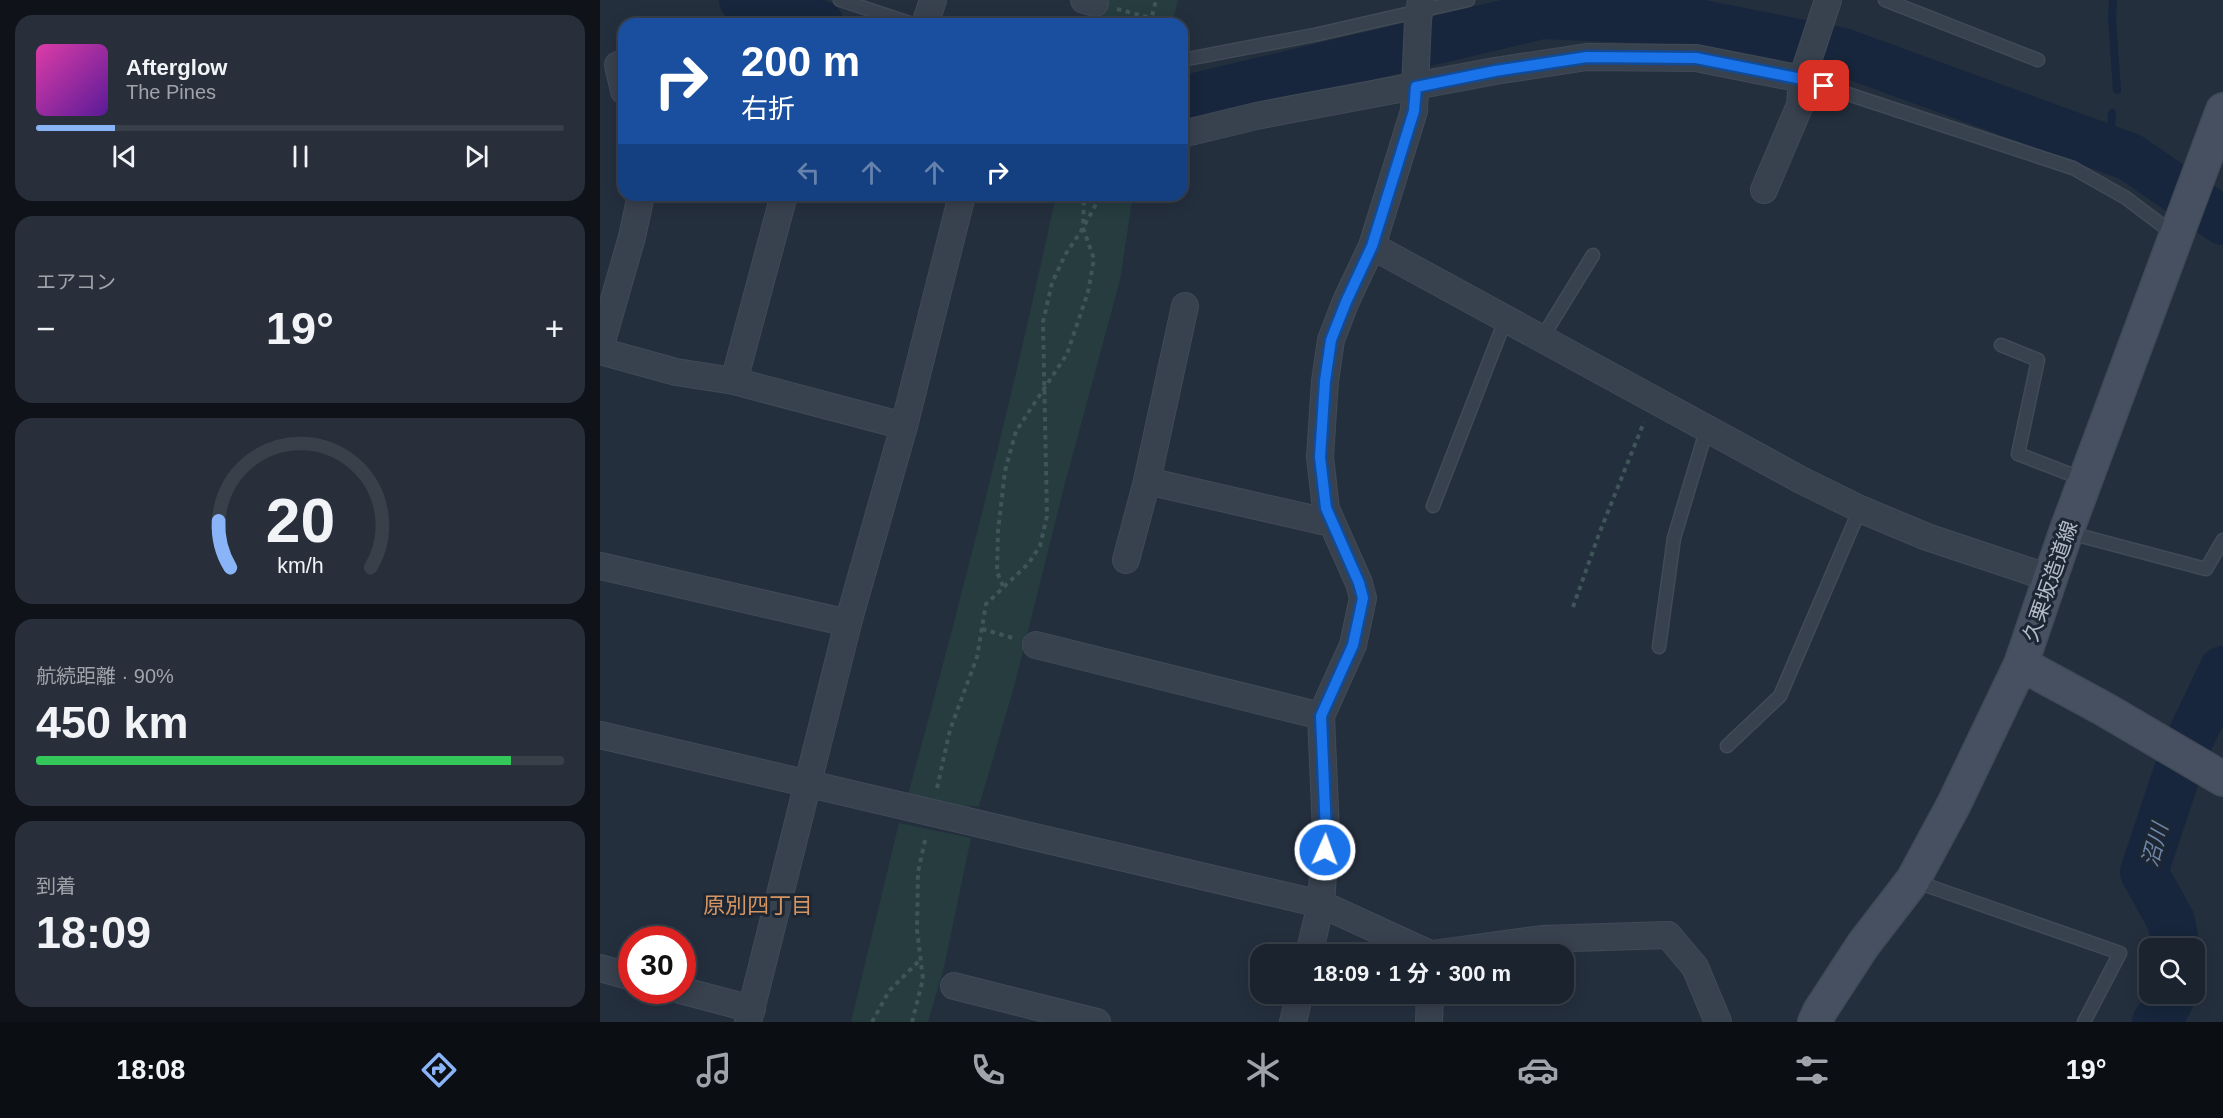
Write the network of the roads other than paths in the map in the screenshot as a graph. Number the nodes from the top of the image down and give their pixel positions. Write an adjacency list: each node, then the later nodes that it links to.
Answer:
1 (840, 0): 7 (lane)
2 (933, 0): 8 (street)
3 (1468, 0): 6 (lane)
4 (1885, 0): 10 (lane)
5 (1824, 3): 11 (street)
6 (1419, 10): 9 (lane); 12 (street)
7 (895, 18)
8 (927, 18)
9 (1188, 59)
10 (2038, 60)
11 (1804, 73): 12 (street); 15 (street); 19 (lane)
12 (1416, 83): 14 (street); 20 (street)
13 (2223, 110): 19 (main road, 久栗坂造道線)
14 (1188, 133)
15 (1764, 190)
16 (640, 201): 26 (street)
17 (782, 201): 27 (street)
18 (960, 201): 28 (street)
19 (2178, 232): 30 (main road, 久栗坂造道線)
20 (1372, 246): 23 (street); 34 (street)
21 (1593, 255): 24 (lane)
22 (1185, 306): 31 (street)
23 (1506, 318): 24 (street); 32 (lane)
24 (1542, 338): 29 (street)
25 (2001, 345): 30 (lane)
26 (600, 350): 27 (street)
27 (734, 381): 28 (street)
28 (904, 426): 40 (street)
29 (1707, 428): 33 (street); 42 (lane)
30 (2086, 480): 35 (main road, 久栗坂造道線)
31 (1147, 481): 34 (street); 37 (street)
32 (1433, 506)
33 (1860, 509): 39 (street); 46 (lane)
34 (1332, 523): 44 (street)
35 (2066, 532): 36 (lane); 39 (main road, 久栗坂造道線)
36 (2223, 540)
37 (1126, 560)
38 (600, 566): 40 (street)
39 (2050, 578): 43 (main road, 久栗坂造道線)
40 (848, 623): 48 (street)
41 (1036, 645): 44 (street)
42 (1659, 647)
43 (2021, 664): 47 (main road); 49 (main road, 久栗坂造道線)
44 (1321, 716): 50 (street)
45 (600, 735): 48 (street)
46 (1727, 746)
47 (2223, 779)
48 (809, 784): 50 (street); 60 (street)
49 (1913, 880): 65 (main road, 久栗坂造道線); 66 (lane)
50 (1321, 904): 51 (street); 52 (street)
51 (1311, 944)
52 (1409, 944)
53 (1505, 944): 64 (street)
54 (600, 969): 55 (street)
55 (618, 974)
56 (954, 986): 61 (street)
57 (696, 996): 60 (street)
58 (1297, 1004): 62 (street)
59 (1430, 1004): 63 (street)
60 (750, 1016)
61 (1097, 1022)
62 (1293, 1022)
63 (1429, 1022)
64 (1718, 1022)
65 (1815, 1022)
66 (2084, 1022)

